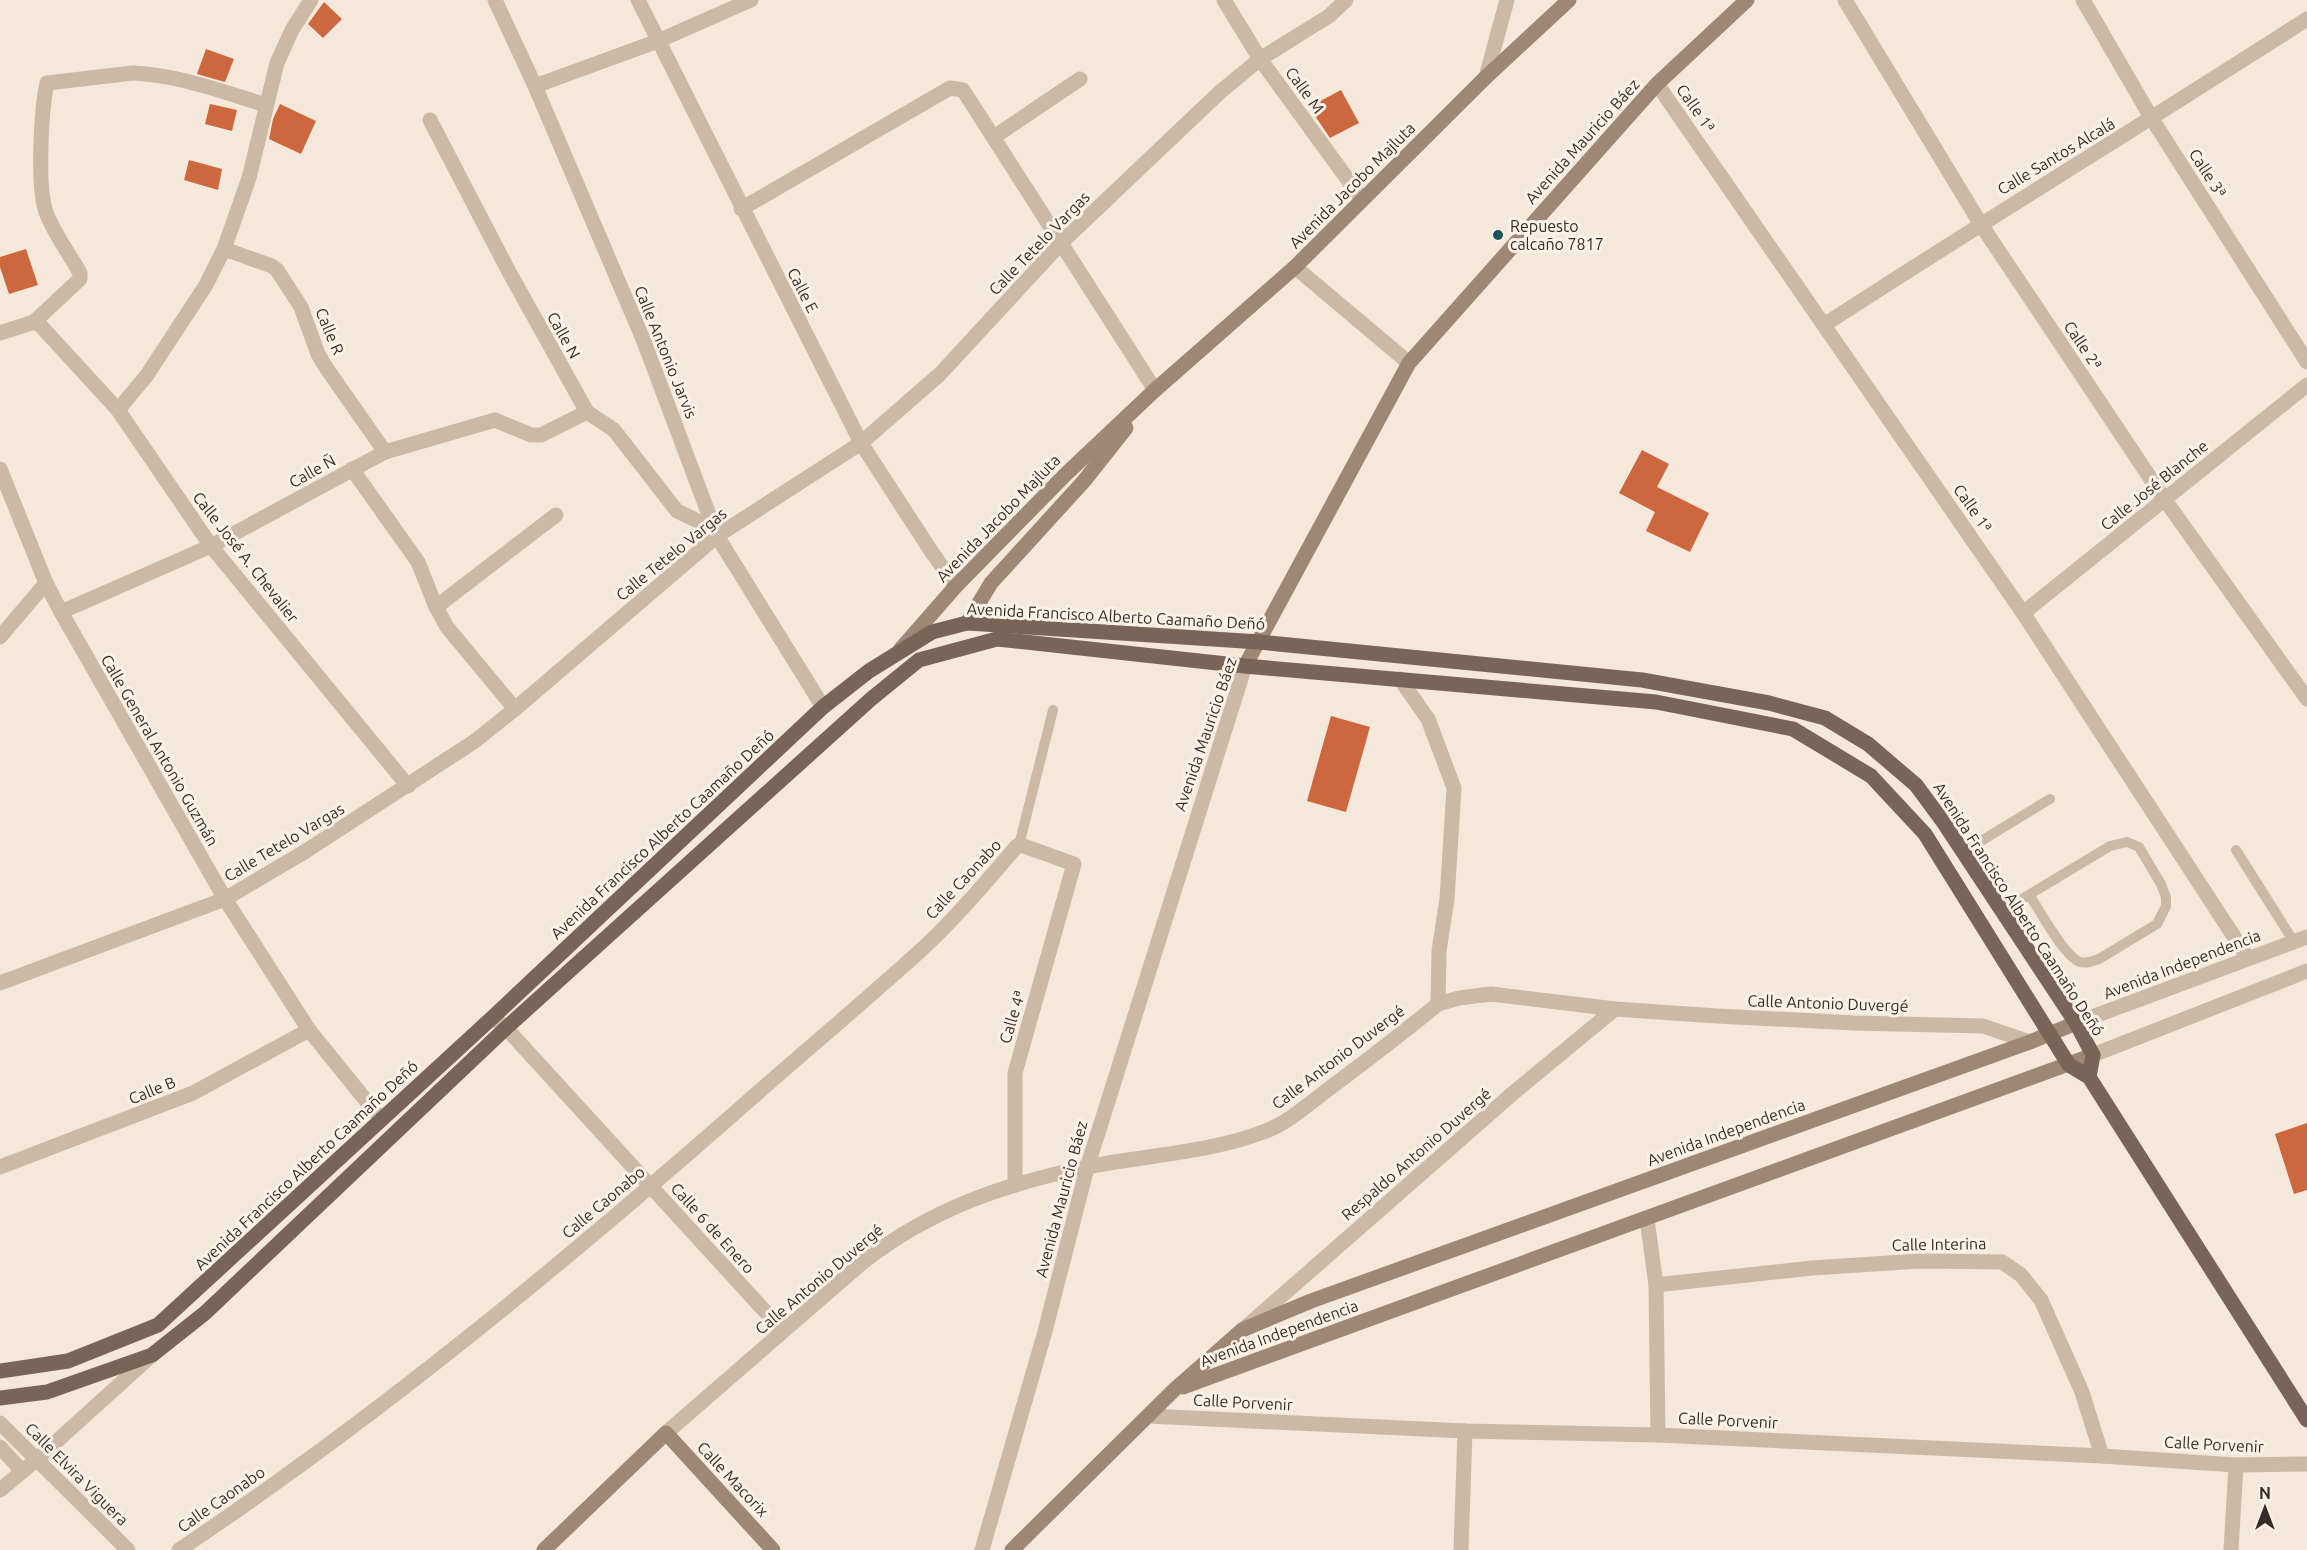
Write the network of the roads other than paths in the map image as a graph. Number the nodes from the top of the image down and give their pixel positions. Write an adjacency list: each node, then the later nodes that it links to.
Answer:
1 (311, 0): 19 (street)
2 (495, 0): 18 (street, Calle Antonio Jarvis)
3 (638, 0): 13 (street, Calle E)
4 (751, 0): 13 (street)
5 (1224, 0): 14 (street, Calle M)
6 (1346, 0): 14 (street, Calle Tetelo Vargas)
7 (1507, 0): 15 (street)
8 (1569, 0): 15 (main road, Avenida Jacobo Majluta)
9 (1747, 0): 17 (main road, Avenida Mauricio Báez)
10 (1845, 0): 25 (street, Calle 2ª)
11 (2083, 0): 20 (street, Calle 3ª)
12 (2307, 19): 20 (street, Calle Santos Alcalá)
13 (658, 41): 18 (street); 24 (street, Calle E)
14 (1260, 59): 23 (street, Calle M); 26 (street, Calle Tetelo Vargas)
15 (1486, 77): 23 (main road, Avenida Jacobo Majluta)
16 (1080, 79): 22 (street)
17 (1658, 84): 30 (street, Calle 1ª); 33 (main road, Avenida Mauricio Báez)
18 (535, 86): 44 (street, Calle Antonio Jarvis)
19 (266, 105): 27 (street); 29 (street)
20 (2152, 119): 25 (street, Calle Santos Alcalá); 32 (street, Calle 3ª)
21 (430, 120): 37 (street, Calle N)
22 (994, 136): 24 (street); 26 (street)
23 (1362, 199): 28 (main road, Avenida Jacobo Majluta)
24 (741, 209): 38 (street, Calle E)
25 (1980, 223): 30 (street, Calle Santos Alcalá); 42 (street, Calle 2ª)
26 (1062, 242): 35 (street); 38 (street, Calle Tetelo Vargas)
27 (224, 249): 36 (street); 39 (street, Calle R)
28 (1295, 267): 33 (street); 35 (main road, Avenida Jacobo Majluta)
29 (34, 322): 31 (street); 36 (street, Calle José A. Chevalier)
30 (1824, 325): 50 (street, Calle 1ª)
31 (0, 333)
32 (2307, 362)
33 (1409, 363): 53 (main road, Avenida Mauricio Báez)
34 (2307, 385): 42 (street, Calle José Blanche)
35 (1155, 390): 47 (main road, Avenida Jacobo Majluta); 51 (main road, Avenida Jacobo Majluta)
36 (118, 410): 45 (street, Calle José A. Chevalier)
37 (587, 412): 39 (street, Calle Ñ); 44 (street, Calle N)
38 (861, 443): 44 (street, Calle Tetelo Vargas); 47 (street, Calle E)
39 (385, 452): 41 (street, Calle Ñ)
40 (0, 469): 46 (street, Calle General Antonio Guzmán)
41 (352, 469): 45 (street, Calle Ñ); 48 (street)
42 (2165, 500): 50 (street, Calle José Blanche); 57 (street, Calle 2ª)
43 (556, 515): 48 (street)
44 (715, 530): 58 (street, Calle Antonio Jarvis); 59 (street, Calle Tetelo Vargas)
45 (210, 546): 49 (street, Calle Ñ); 61 (street, Calle José A. Chevalier)
46 (46, 583): 49 (street, Calle General Antonio Guzmán); 52 (street)
47 (956, 586): 54 (main road, Avenida Jacobo Majluta)
48 (436, 607): 59 (street)
49 (61, 612): 67 (street, Calle General Antonio Guzmán)
50 (2024, 613): 70 (street, Calle 1ª)
51 (967, 622): 53 (main road, Avenida Francisco Alberto Caamaño Deñó); 54 (main road, Avenida Francisco Alberto Caamaño Deñó)
52 (0, 638)
53 (1258, 642): 55 (main road, Avenida Mauricio Báez); 65 (main road, Avenida Francisco Alberto Caamaño Deñó)
54 (898, 652): 58 (main road, Avenida Francisco Alberto Caamaño Deñó)
55 (1245, 666): 56 (main road, Avenida Francisco Alberto Caamaño Deñó); 77 (main road, Avenida Francisco Alberto Caamaño Deñó); 86 (street, Avenida Mauricio Báez)
56 (1400, 679): 73 (street); 79 (main road, Avenida Francisco Alberto Caamaño Deñó)
57 (2307, 699)
58 (823, 707): 75 (main road, Avenida Francisco Alberto Caamaño Deñó)
59 (515, 710): 61 (street, Calle Tetelo Vargas)
60 (1053, 710): 63 (lane)
61 (408, 786): 67 (street, Calle Tetelo Vargas)
62 (2050, 799): 65 (lane)
63 (1019, 845): 87 (street, Calle 4ª); 88 (street, Calle Caonabo)
64 (2236, 850): 69 (lane)
65 (1963, 852): 68 (main road, Avenida Francisco Alberto Caamaño Deñó)
66 (2030, 896): 66 (lane); 68 (lane)
67 (225, 899): 72 (street, Calle Tetelo Vargas); 78 (street, Calle General Antonio Guzmán)
68 (2002, 911): 76 (main road, Avenida Francisco Alberto Caamaño Deñó)
69 (2300, 939): 70 (street, Avenida Independencia)
70 (2248, 958): 76 (street, Avenida Independencia)
71 (2307, 971): 81 (street, Avenida Independencia)
72 (0, 983)
73 (1438, 1004): 74 (street, Calle Antonio Duvergé); 86 (street, Calle Antonio Duvergé)
74 (1615, 1008): 80 (street, Calle Antonio Duvergé); 91 (street, Respaldo Antonio Duvergé)
75 (493, 1017): 77 (street, Calle 6 de Enero); 84 (main road, Avenida Francisco Alberto Caamaño Deñó)
76 (2076, 1023): 79 (main road, Avenida Independencia); 81 (main road, Avenida Francisco Alberto Caamaño Deñó)
77 (506, 1028): 88 (street, Calle 6 de Enero); 93 (main road, Avenida Francisco Alberto Caamaño Deñó)
78 (309, 1030): 84 (street, Calle General Antonio Guzmán); 85 (street, Calle B)
79 (2050, 1033): 80 (main road, Avenida Independencia); 82 (main road, Avenida Francisco Alberto Caamaño Deñó)
80 (2030, 1042): 91 (main road, Avenida Independencia)
81 (2093, 1055): 82 (main road, Avenida Independencia); 83 (main road, Avenida Francisco Alberto Caamaño Deñó)
82 (2068, 1065): 83 (main road); 89 (main road, Avenida Independencia)
83 (2089, 1077): 98 (main road)
84 (381, 1119): 94 (main road, Avenida Francisco Alberto Caamaño Deñó)
85 (0, 1167)
86 (1087, 1167): 87 (street, Calle Antonio Duvergé); 114 (street, Avenida Mauricio Báez)
87 (1015, 1185): 92 (street, Calle Antonio Duvergé)
88 (651, 1186): 92 (street, Calle 6 de Enero); 112 (street, Calle Caonabo)
89 (1647, 1219): 90 (street); 95 (main road, Avenida Independencia)
90 (1656, 1285): 102 (street); 104 (street, Calle Interina)
91 (1242, 1330): 95 (main road, Avenida Independencia)
92 (783, 1331): 101 (street, Calle Antonio Duvergé)
93 (152, 1355): 96 (main road, Avenida Francisco Alberto Caamaño Deñó); 105 (street)
94 (0, 1371)
95 (1174, 1390): 97 (main road, Avenida Independencia)
96 (0, 1398)
97 (1148, 1416): 100 (street, Calle Porvenir); 115 (main road, Avenida Independencia)
98 (2307, 1420)
99 (0, 1423): 105 (street, Calle Elvira Viguera)
100 (1465, 1431): 102 (street, Calle Porvenir); 116 (street)
101 (666, 1433): 110 (main road, Calle Macorix); 113 (main road, Calle Antonio Duvergé)
102 (1658, 1435): 104 (street, Calle Porvenir)
103 (0, 1447): 108 (street)
104 (2102, 1456): 107 (street, Calle Porvenir)
105 (36, 1460): 108 (street); 111 (street, Calle Elvira Viguera)
106 (2307, 1464): 107 (street, Calle Porvenir)
107 (2236, 1465): 117 (street)
108 (22, 1471): 109 (street)
109 (0, 1490)
110 (770, 1549)
111 (128, 1550)
112 (179, 1550)
113 (544, 1550)
114 (982, 1550)
115 (1012, 1550)
116 (1461, 1550)
117 (2231, 1550)

